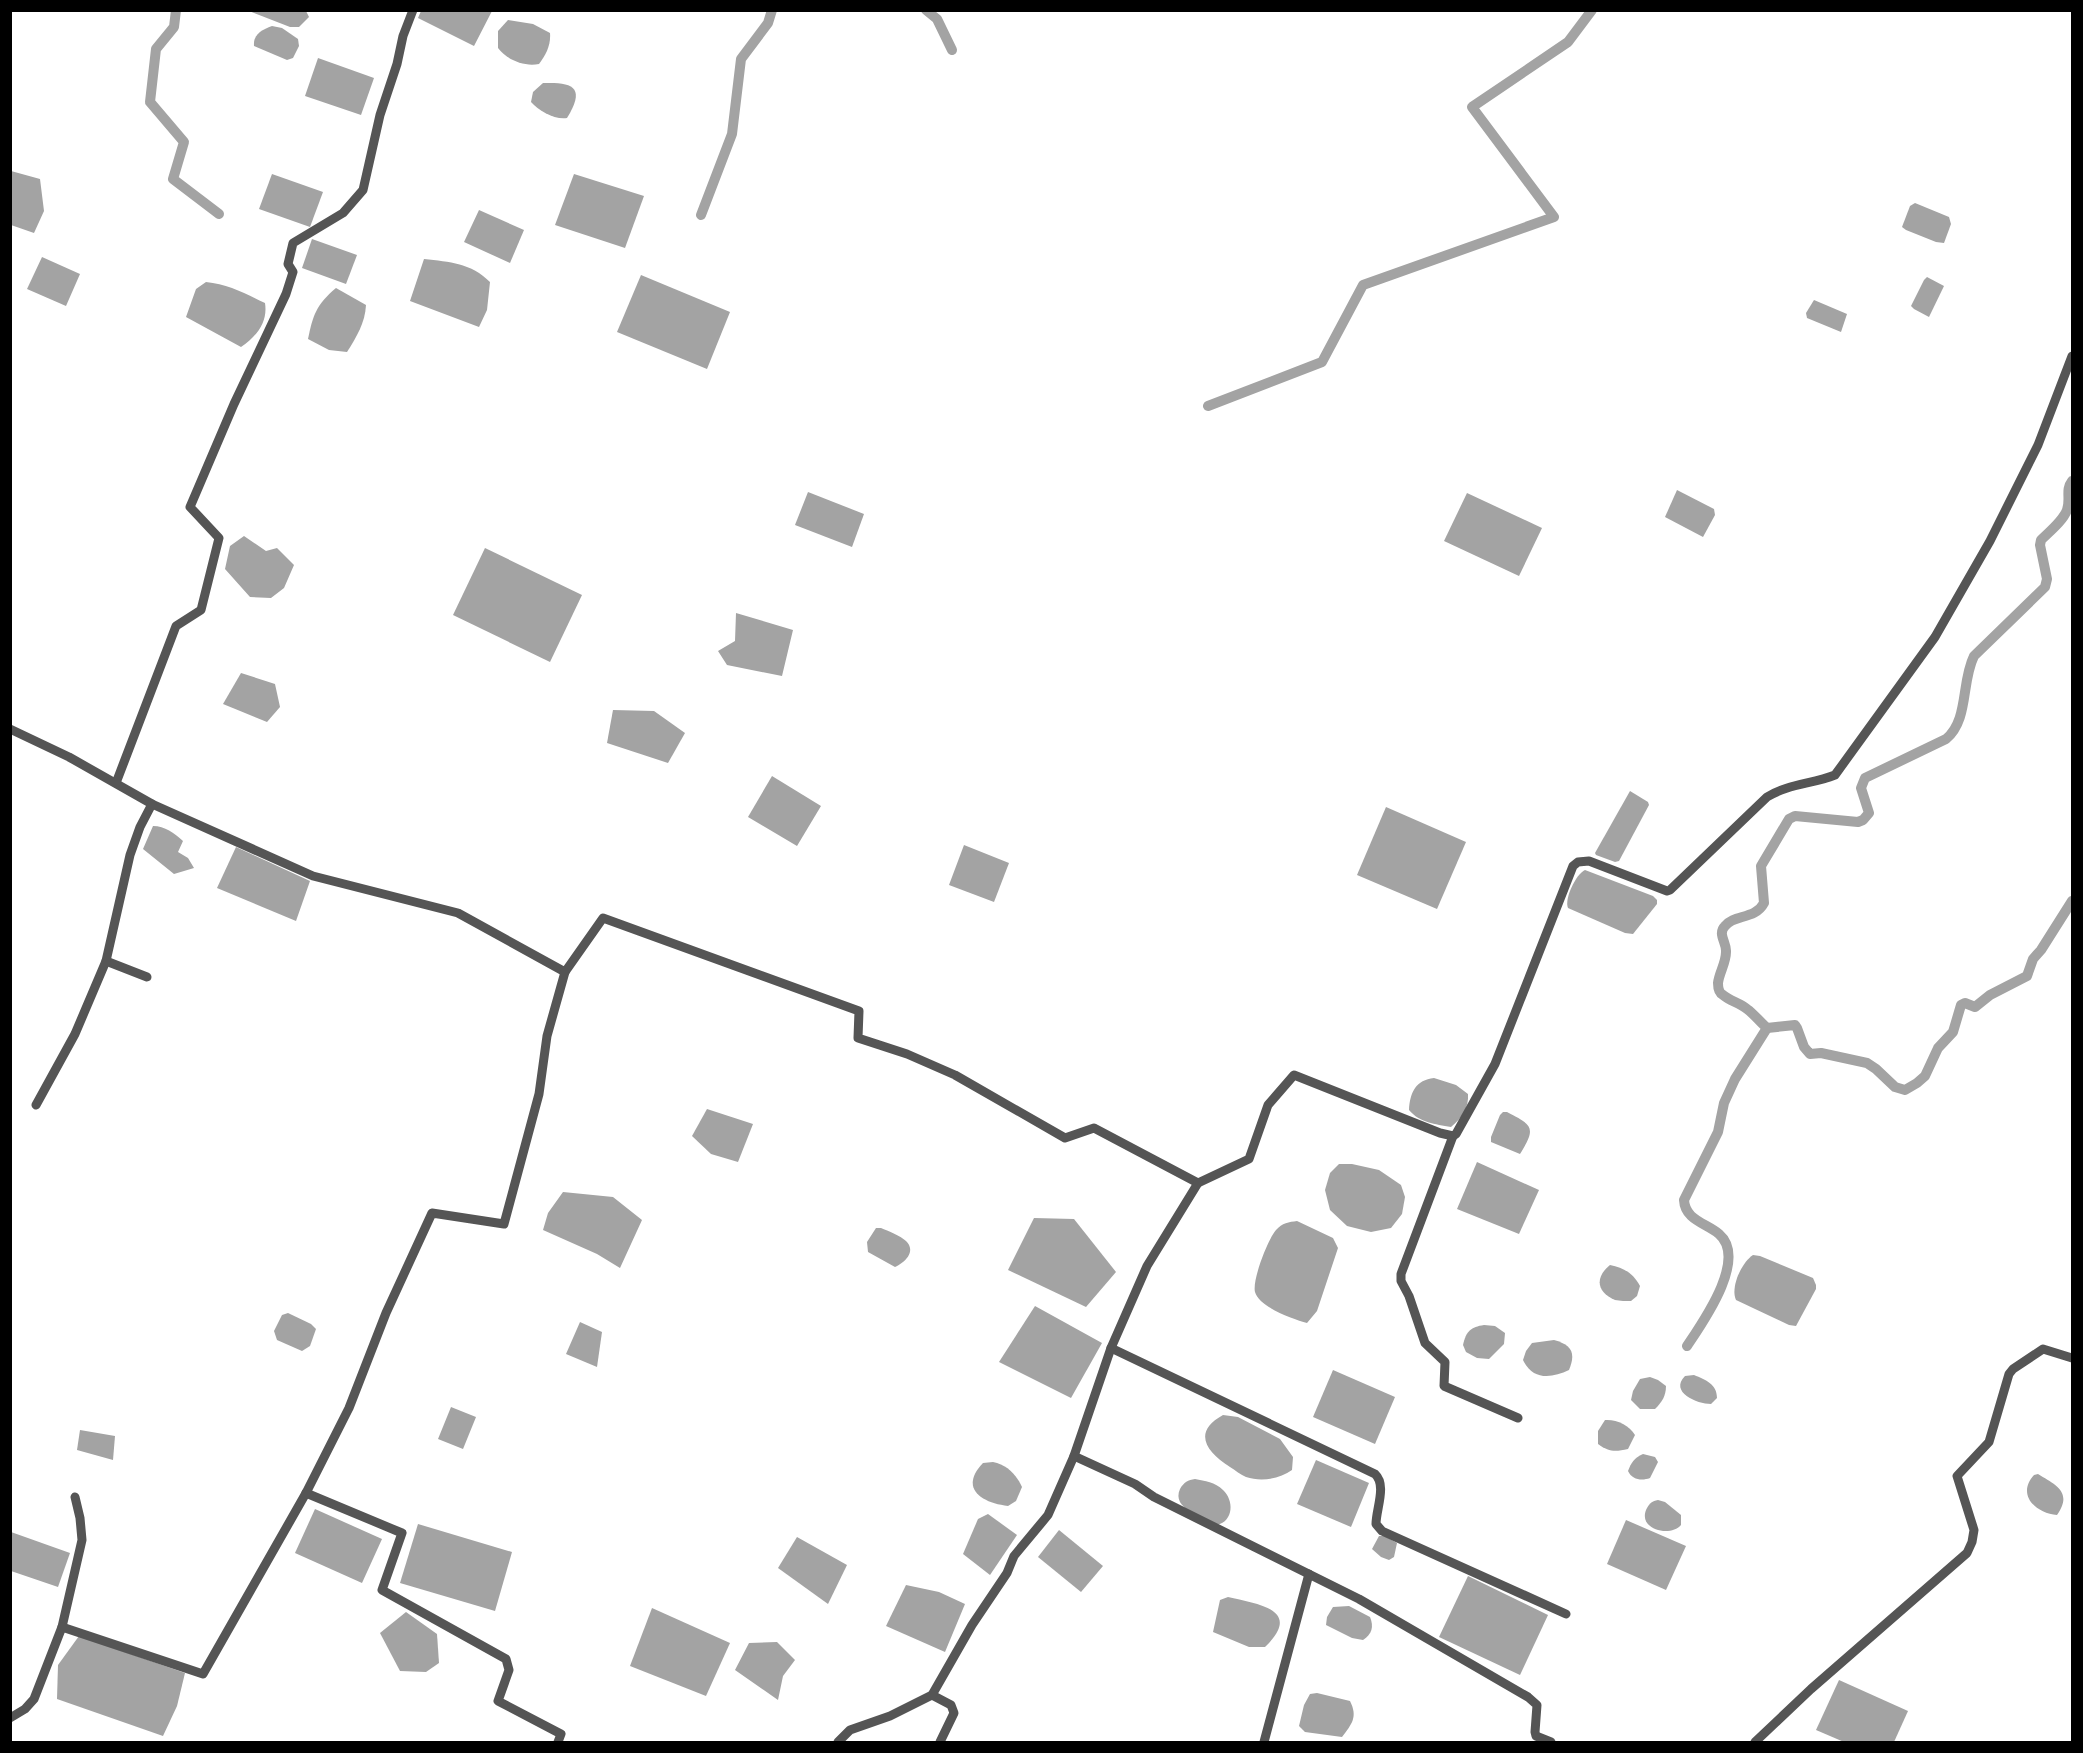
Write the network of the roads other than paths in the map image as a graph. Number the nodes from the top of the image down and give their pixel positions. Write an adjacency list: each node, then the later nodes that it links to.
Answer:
1 (413, 10): 4 (street)
2 (2073, 356): 10 (street)
3 (10, 729): 4 (street)
4 (116, 783): 5 (street)
5 (152, 804): 6 (street); 7 (street)
6 (106, 961): 8 (street); 9 (street)
7 (565, 972): 11 (street); 16 (street)
8 (147, 977)
9 (36, 1105)
10 (1453, 1136): 11 (street); 14 (street)
11 (1198, 1183): 12 (street)
12 (1111, 1348): 15 (street); 19 (street)
13 (2073, 1358): 28 (street)
14 (1518, 1419)
15 (1074, 1456): 18 (street); 21 (street)
16 (306, 1493): 20 (street); 23 (street)
17 (75, 1497): 20 (street)
18 (1309, 1574): 26 (street); 27 (street)
19 (1566, 1614)
20 (62, 1627): 22 (street)
21 (932, 1695): 24 (street); 25 (street)
22 (10, 1718)
23 (558, 1743)
24 (838, 1743)
25 (940, 1743)
26 (1264, 1743)
27 (1551, 1743)
28 (1755, 1743)

